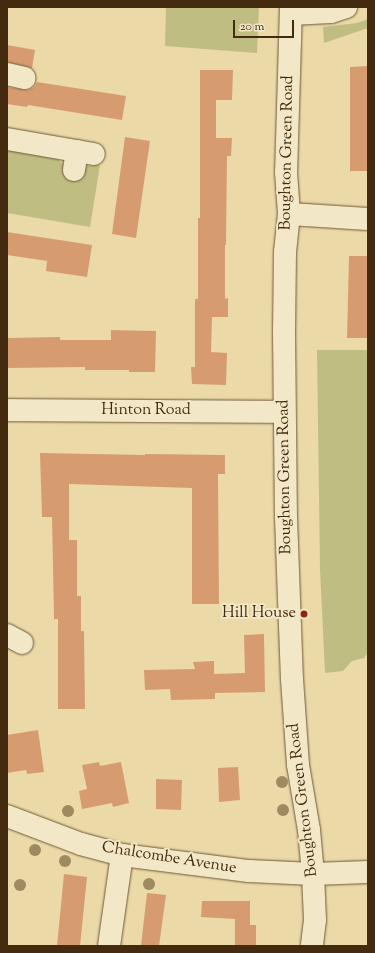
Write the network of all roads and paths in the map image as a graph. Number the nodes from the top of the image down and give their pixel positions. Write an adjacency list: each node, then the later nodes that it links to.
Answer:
1 (346, 7): 2 (street)
2 (291, 11): 5 (street, Boughton Green Road)
3 (7, 140): 4 (street)
4 (82, 159)
5 (289, 214): 6 (street); 8 (street, Boughton Green Road)
6 (368, 218)
7 (7, 410): 8 (street, Hinton Road)
8 (284, 412): 12 (street, Boughton Green Road)
9 (7, 816): 10 (street, Chalcombe Avenue)
10 (122, 855): 12 (street, Chalcombe Avenue); 13 (street)
11 (368, 872): 12 (street, Chalcombe Avenue)
12 (313, 874): 14 (street, Boughton Green Road)
13 (109, 946)
14 (312, 946)

